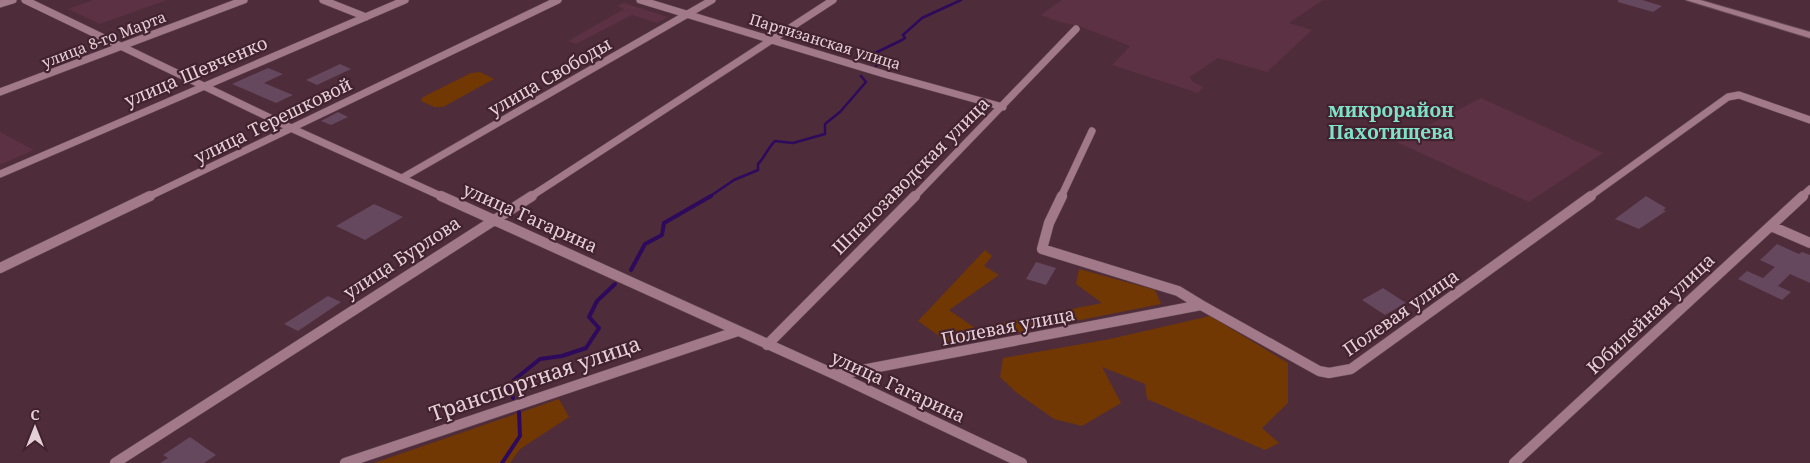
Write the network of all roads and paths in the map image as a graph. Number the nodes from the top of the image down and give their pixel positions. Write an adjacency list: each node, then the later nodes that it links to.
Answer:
1 (13, 0): 11 (street)
2 (25, 0): 17 (street, улица Гагарина)
3 (244, 0): 17 (street, улица 8-го Марта)
4 (323, 0): 13 (street)
5 (405, 0): 13 (street, улица Шевченко)
6 (558, 0): 22 (street, улица Терешковой)
7 (640, 0): 12 (street, Партизанская улица)
8 (712, 0): 12 (street, улица Свободы)
9 (833, 0): 16 (street, улица Бурлова)
10 (1690, 0): 15 (street)
11 (0, 4)
12 (686, 15): 16 (street, Партизанская улица); 25 (street, улица Свободы)
13 (366, 17): 18 (street, улица Шевченко)
14 (1076, 29): 20 (street, Шпалозаводская улица)
15 (1810, 35)
16 (773, 41): 20 (street, Партизанская улица); 27 (street, улица Бурлова)
17 (124, 45): 18 (street, улица Гагарина); 19 (street, улица 8-го Марта)
18 (205, 84): 22 (street, улица Гагарина); 24 (street, улица Шевченко)
19 (0, 92)
20 (1002, 106): 33 (street, Шпалозаводская улица)
21 (1810, 120): 31 (street, Полевая улица)
22 (294, 128): 25 (street, улица Гагарина); 30 (street, улица Терешковой)
23 (1092, 131): 31 (street)
24 (0, 174)
25 (402, 178): 27 (street, улица Гагарина)
26 (1810, 189): 28 (street, Юбилейная улица)
27 (492, 219): 32 (street, улица Гагарина); 35 (street, улица Бурлова)
28 (1771, 226): 29 (street); 38 (street, Юбилейная улица)
29 (1810, 243)
30 (0, 268)
31 (1200, 305): 34 (street, Полевая улица)
32 (738, 331): 33 (street, улица Гагарина); 36 (street, Транспортная улица)
33 (767, 345): 34 (street, улица Гагарина)
34 (836, 375): 37 (street, улица Гагарина)
35 (114, 463)
36 (345, 463)
37 (1022, 463)
38 (1514, 463)

